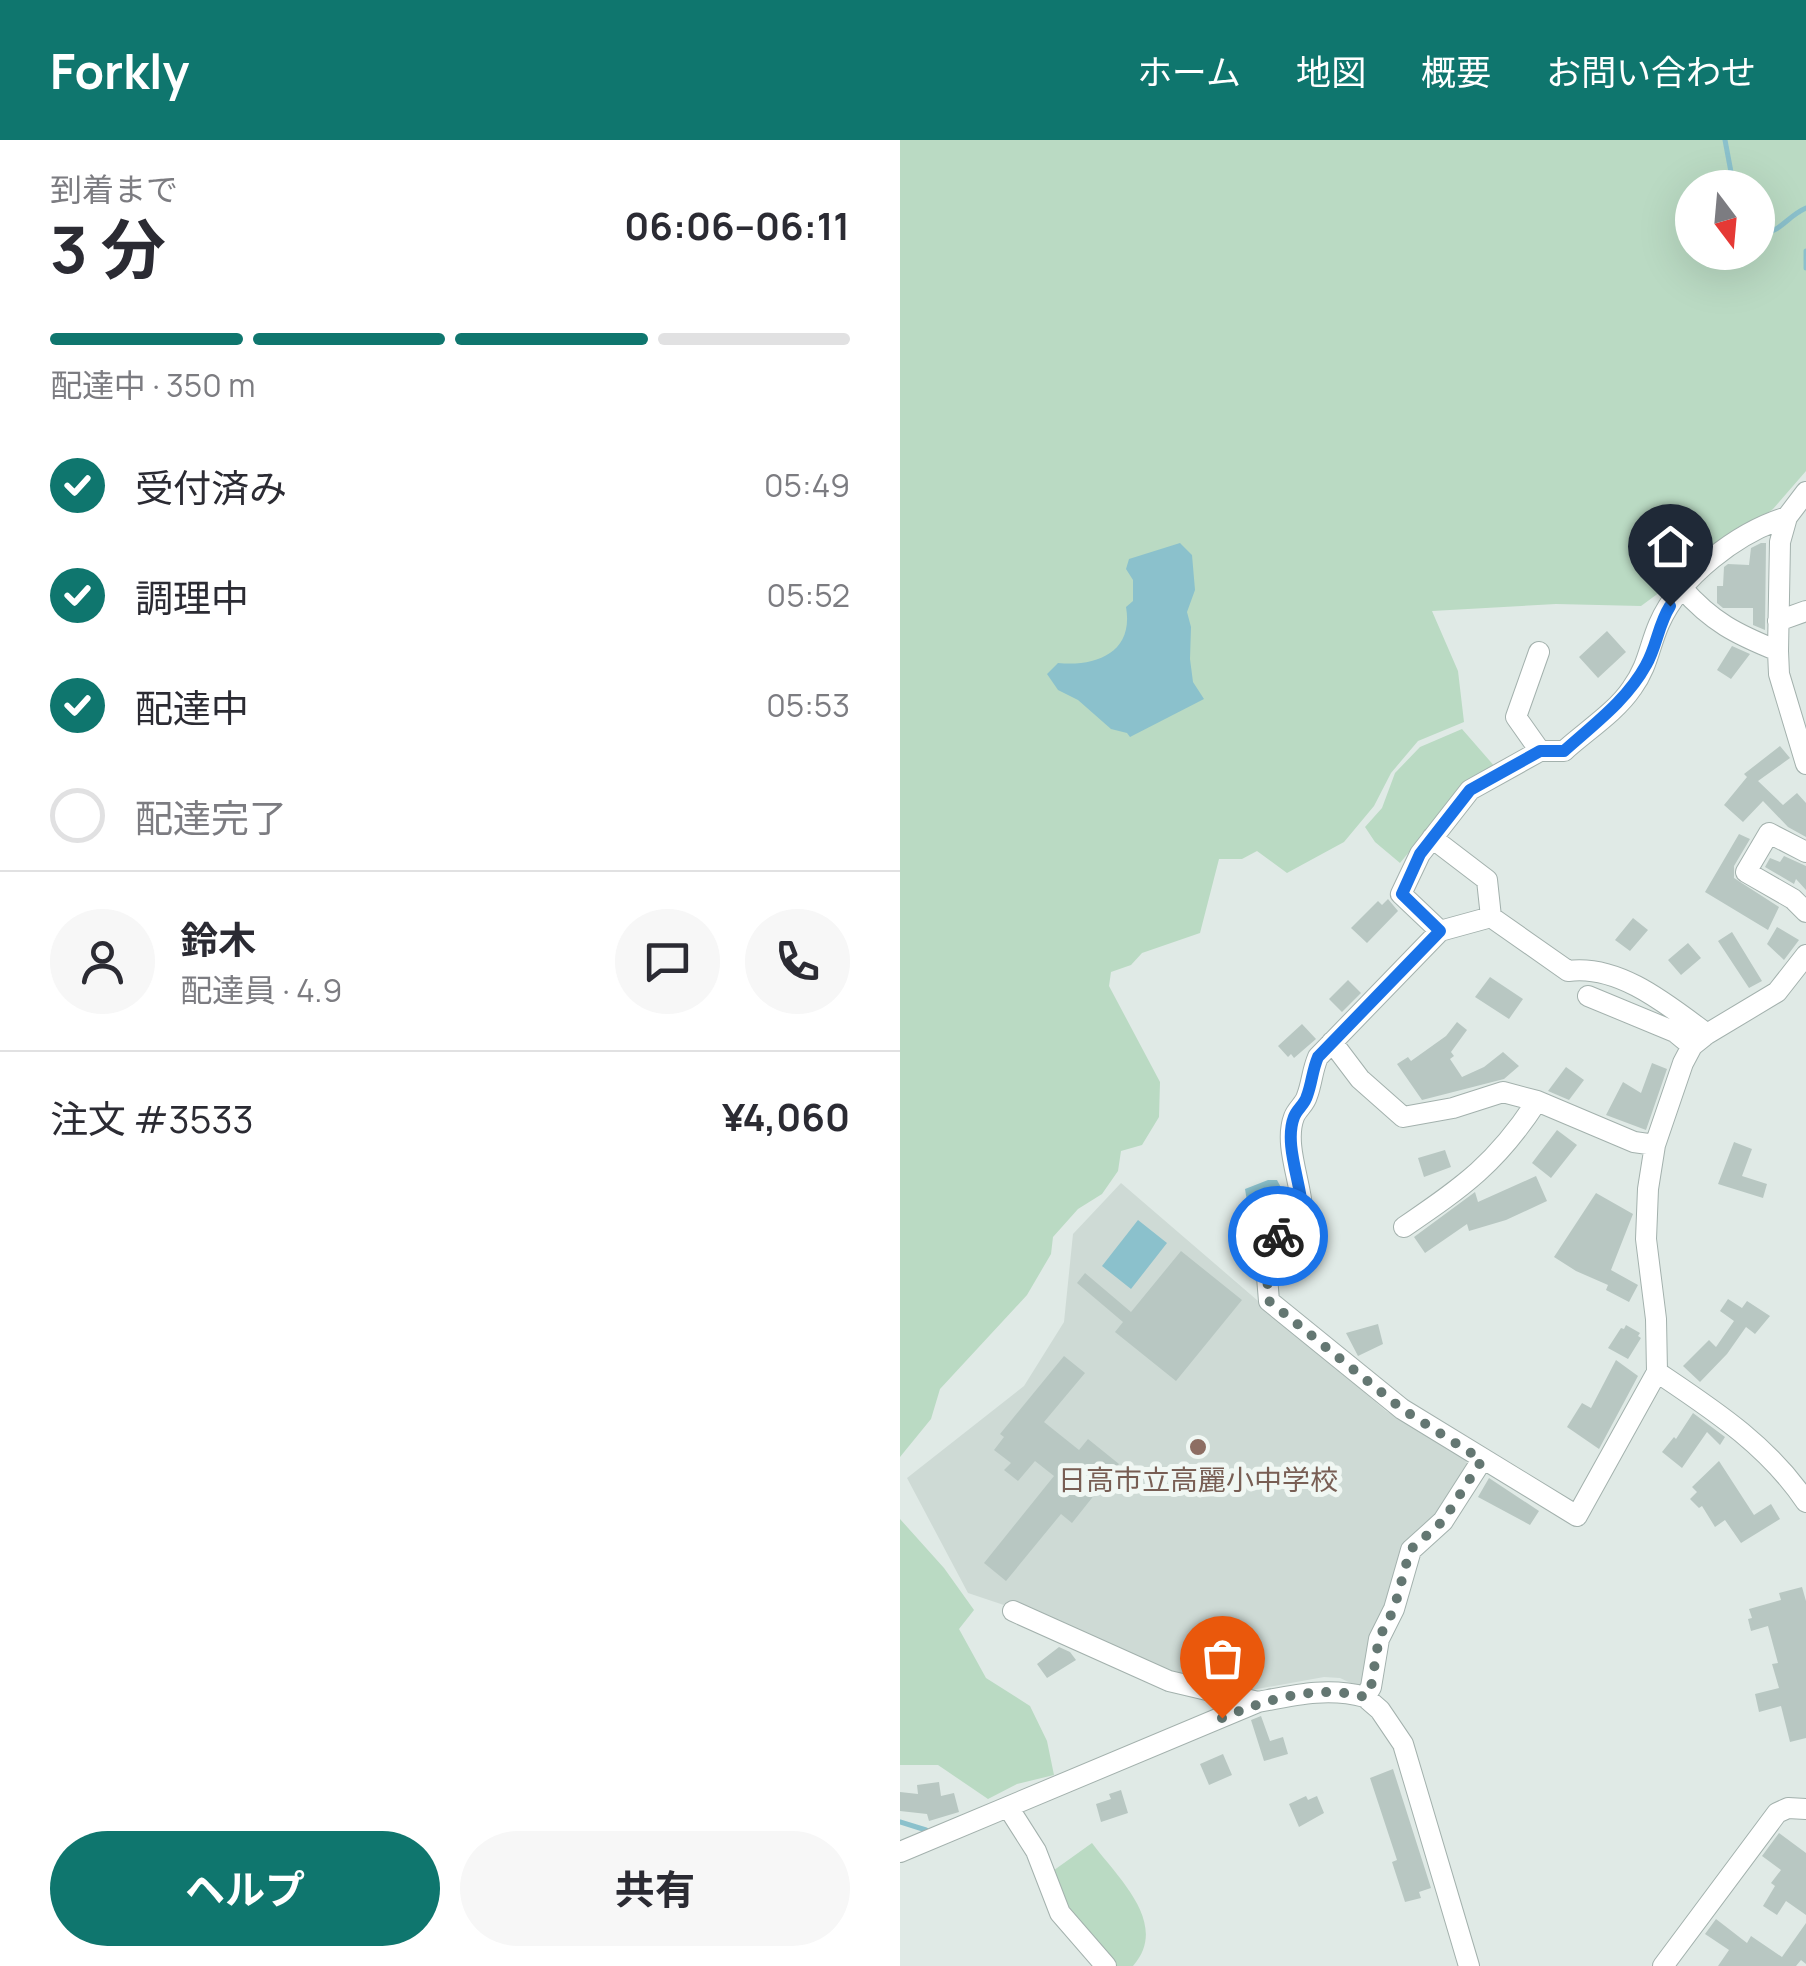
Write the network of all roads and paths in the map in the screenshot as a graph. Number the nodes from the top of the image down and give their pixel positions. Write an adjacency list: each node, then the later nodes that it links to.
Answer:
1 (1806, 492): 2 (street)
2 (1787, 517): 3 (street); 5 (street)
3 (1682, 588): 6 (street); 8 (street)
4 (1806, 611): 5 (street)
5 (1778, 621): 6 (street)
6 (1778, 650): 9 (street)
7 (1539, 652): 8 (street)
8 (1540, 751): 10 (street)
9 (1806, 764)
10 (1432, 838): 13 (street); 14 (street)
11 (1806, 852): 12 (street)
12 (1806, 912)
13 (1491, 917): 14 (street); 17 (street)
14 (1440, 931): 18 (street)
15 (1806, 954): 17 (street)
16 (1588, 996): 17 (street)
17 (1700, 1040): 20 (street)
18 (1325, 1049): 19 (street); 23 (street)
19 (1537, 1101): 20 (street); 21 (street)
20 (1655, 1145): 22 (street)
21 (1404, 1227)
22 (1656, 1372): 23 (street); 24 (street)
23 (1482, 1460): 26 (street)
24 (1806, 1502)
25 (1013, 1611): 27 (street)
26 (1365, 1697): 27 (street); 32 (street)
27 (1258, 1702): 28 (street)
28 (1008, 1807): 30 (street); 31 (street)
29 (1806, 1808): 33 (street)
30 (900, 1852)
31 (1106, 1966)
32 (1468, 1966)
33 (1663, 1966)

